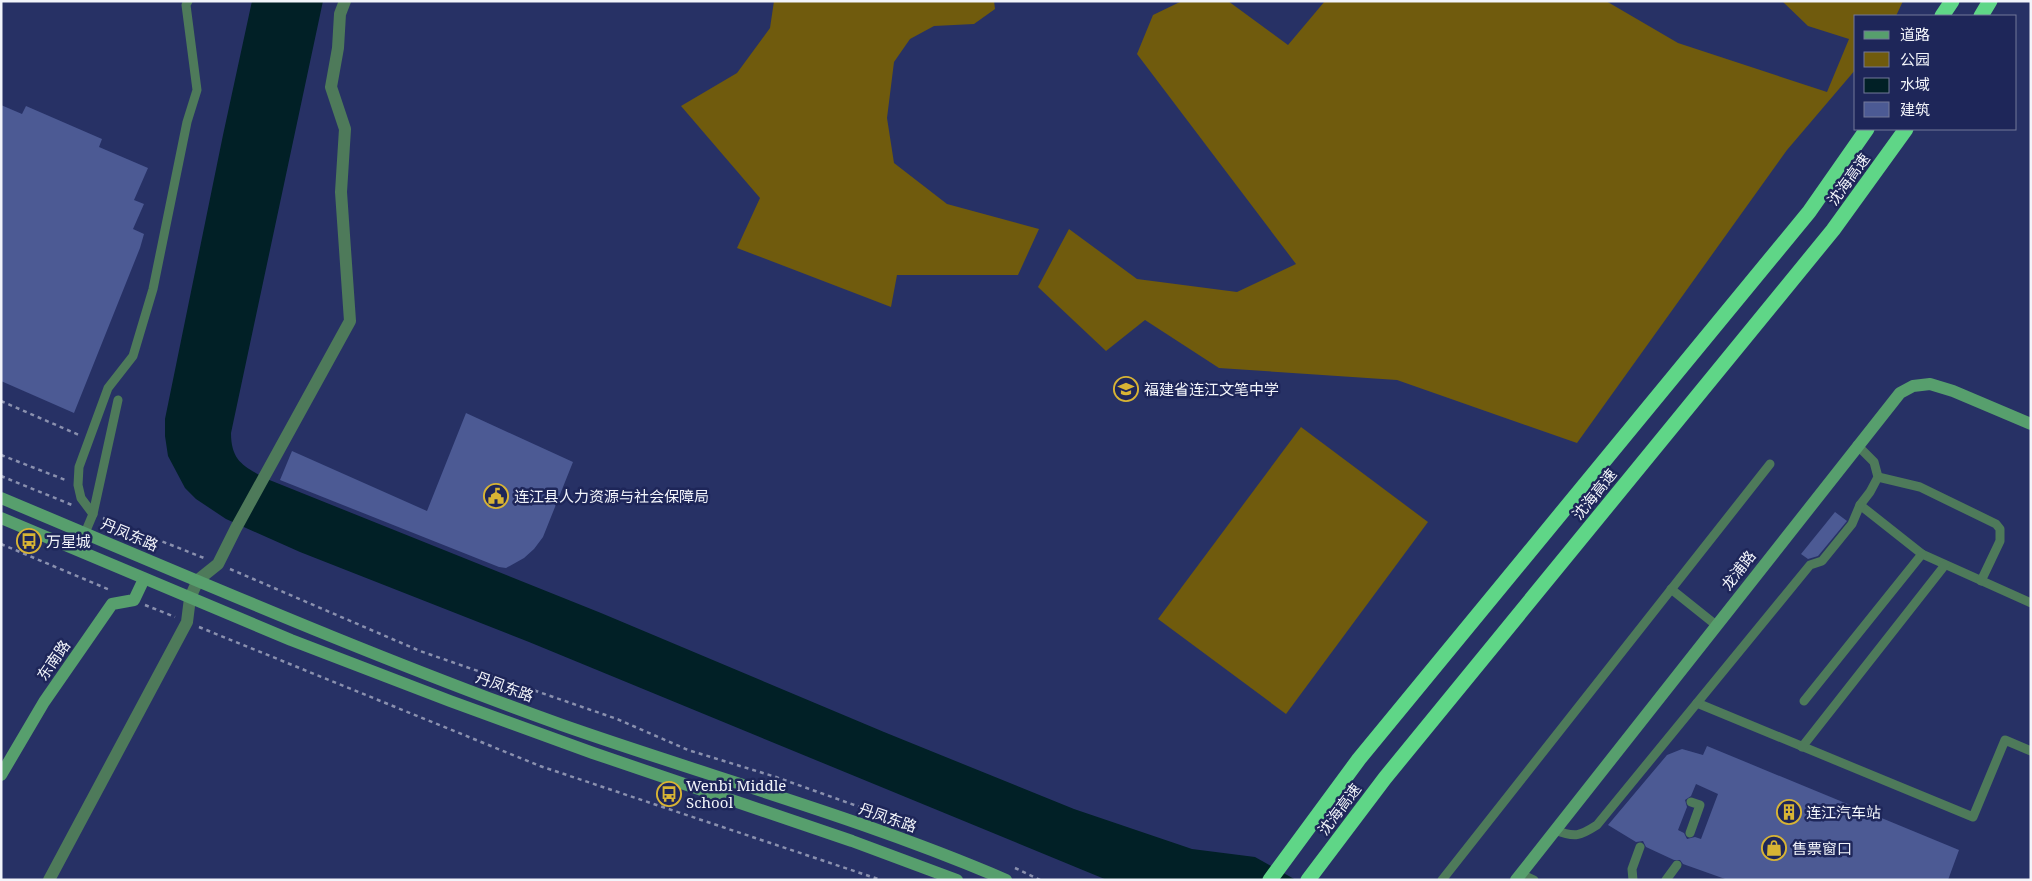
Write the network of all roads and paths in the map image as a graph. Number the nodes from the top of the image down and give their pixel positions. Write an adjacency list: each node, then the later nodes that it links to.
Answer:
1 (188, 1): 12 (lane)
2 (345, 1): 26 (street)
3 (1952, 1): 5 (highway)
4 (1990, 1): 6 (highway)
5 (1943, 15)
6 (1982, 15)
7 (1866, 130): 55 (highway, 沈海高速)
8 (1905, 130): 56 (highway, 沈海高速)
9 (118, 400): 21 (lane)
10 (1, 401): 12 (path)
11 (2031, 424): 13 (main road, 龙浦路)
12 (89, 439): 18 (lane)
13 (1858, 445): 17 (lane); 36 (main road, 龙浦路)
14 (1, 455): 18 (path)
15 (1770, 464): 31 (lane)
16 (1, 476): 21 (path)
17 (1878, 478): 20 (lane); 30 (lane)
18 (78, 485): 21 (lane)
19 (1, 498): 23 (main road, 丹凤东路)
20 (1860, 505): 25 (lane); 38 (lane)
21 (92, 514): 23 (lane); 26 (path)
22 (1, 518): 28 (main road)
23 (85, 533): 29 (main road, 丹凤东路)
24 (1, 544): 33 (path)
25 (1922, 554): 27 (lane); 37 (lane)
26 (218, 564): 29 (street); 43 (path)
27 (1945, 565): 30 (lane); 39 (lane)
28 (144, 579): 32 (main road); 33 (main road)
29 (198, 580): 32 (street); 53 (main road, 丹凤东路)
30 (1981, 581): 34 (lane)
31 (1671, 589): 36 (lane); 57 (lane)
32 (190, 598): 35 (street); 52 (main road)
33 (134, 600): 35 (path); 41 (main road, 东南路)
34 (2031, 603)
35 (188, 622): 50 (street); 51 (path)
36 (1716, 625): 44 (main road, 龙浦路)
37 (1804, 701)
38 (1697, 703): 39 (lane); 44 (lane)
39 (1802, 747): 40 (lane)
40 (2031, 751)
41 (1, 775)
42 (1691, 802): 45 (lane)
43 (903, 823)
44 (1555, 830): 49 (main road, 龙浦路)
45 (1690, 833)
46 (1640, 847): 59 (lane)
47 (1677, 865): 60 (lane)
48 (1015, 868): 54 (path)
49 (1519, 877): 58 (lane)
50 (49, 880)
51 (881, 880)
52 (956, 880)
53 (1006, 880)
54 (1040, 880)
55 (1270, 880)
56 (1308, 880)
57 (1442, 880)
58 (1534, 880)
59 (1633, 880)
60 (1666, 880)

